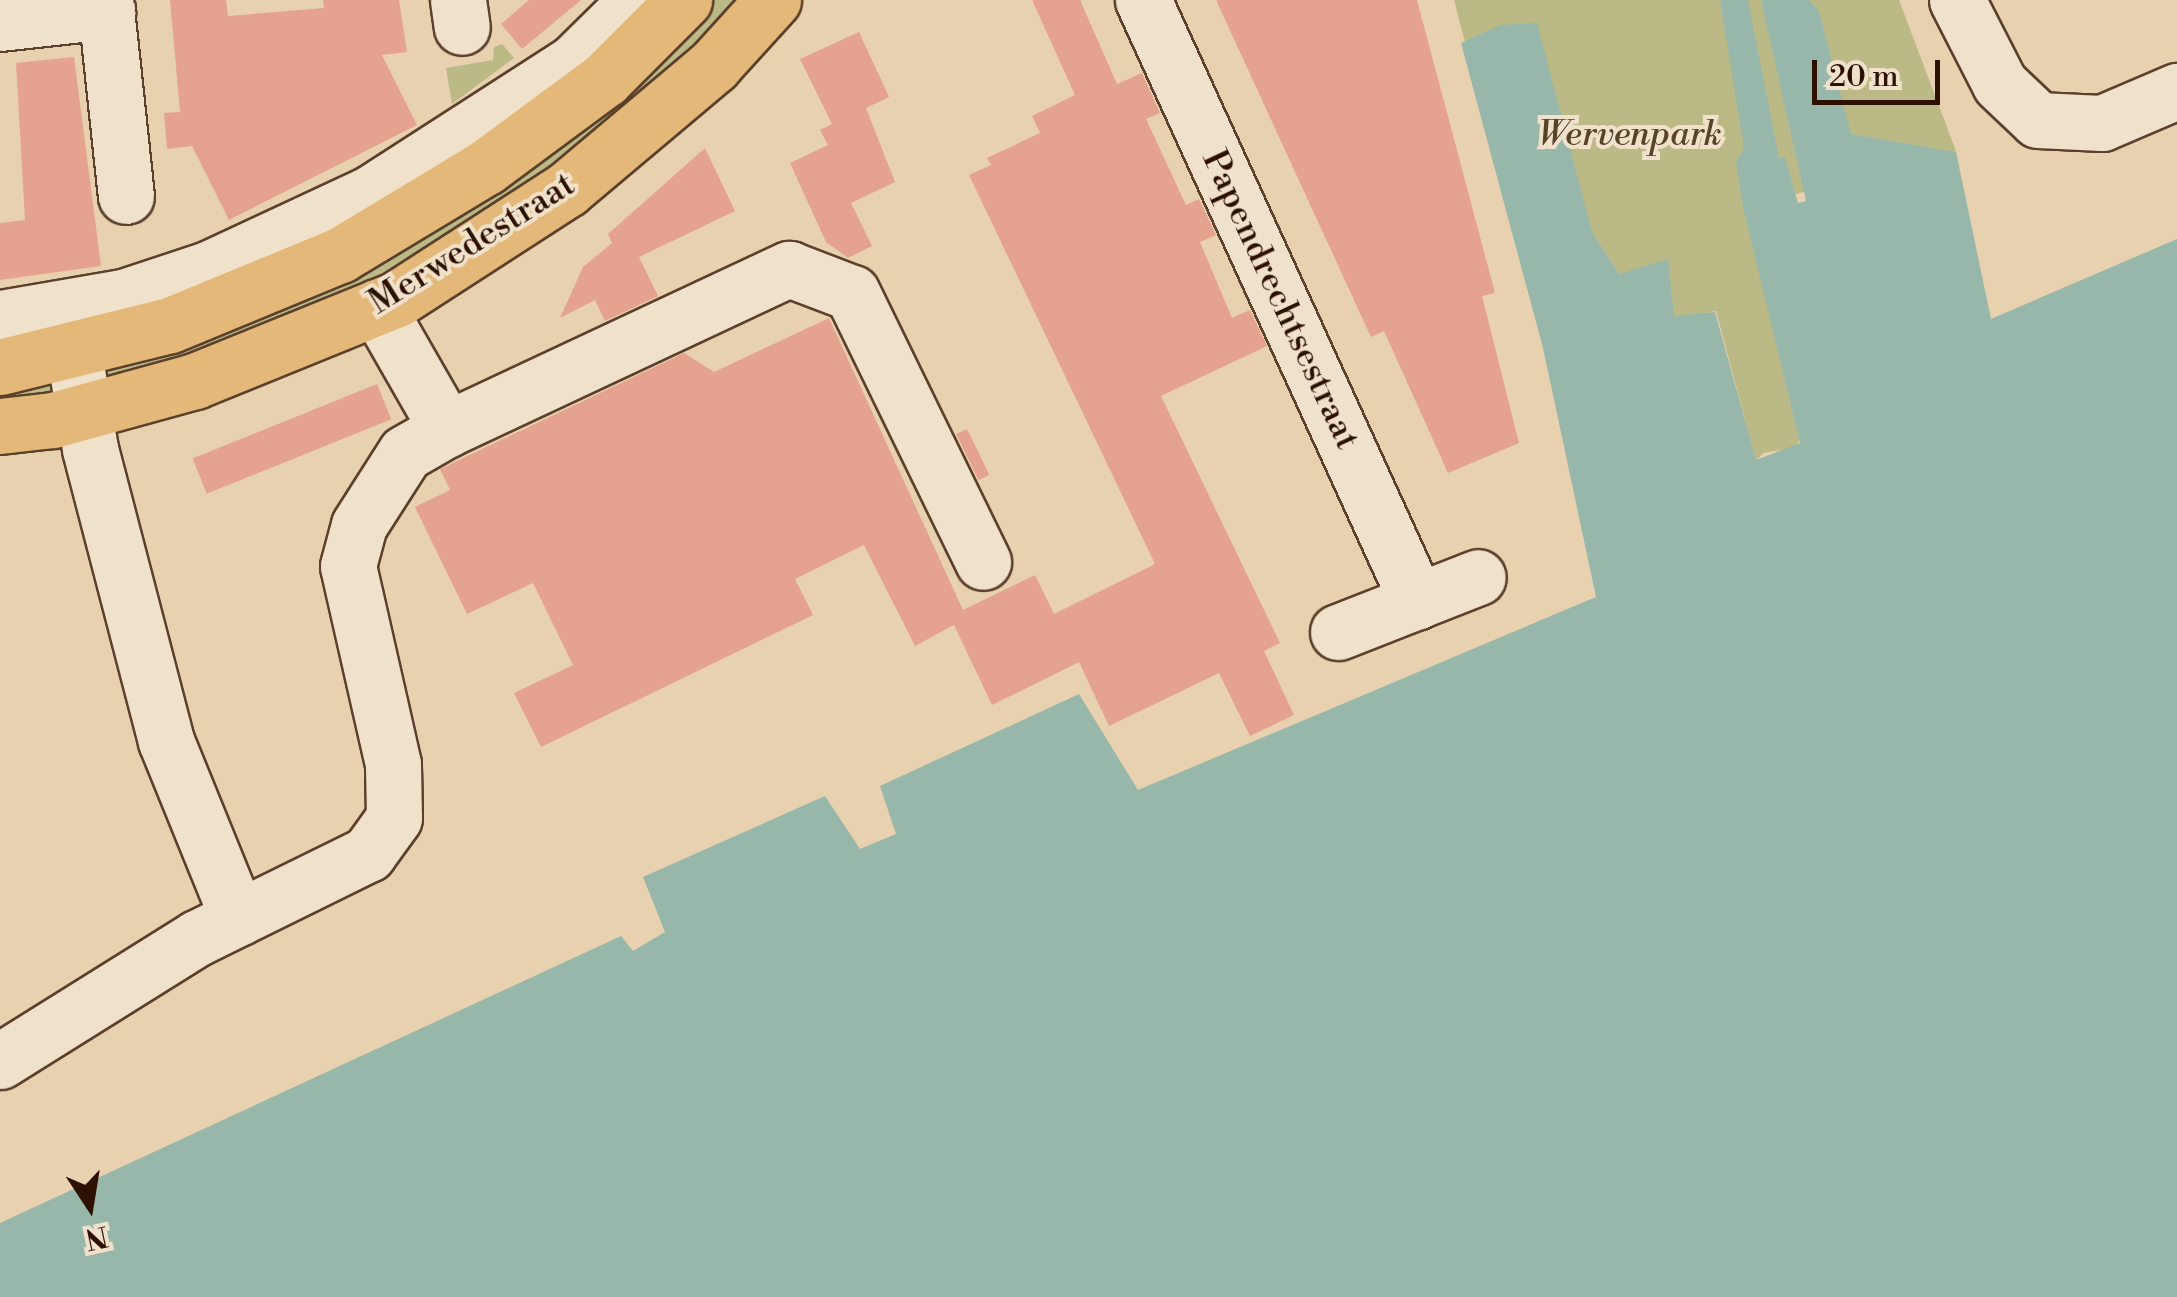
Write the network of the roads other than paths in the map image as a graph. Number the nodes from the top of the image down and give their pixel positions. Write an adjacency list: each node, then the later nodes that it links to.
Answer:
1 (638, 0): 11 (street)
2 (684, 0): 12 (main road, Merwedestraat)
3 (774, 0): 10 (main road, Merwedestraat)
4 (1143, 0): 19 (street, Papendrechtsestraat)
5 (1958, 0): 8 (street)
6 (106, 6): 7 (street); 9 (street)
7 (0, 22)
8 (2177, 91)
9 (126, 196)
10 (377, 307): 15 (main road, Merwedestraat); 16 (street)
11 (0, 318)
12 (74, 352): 13 (main road, Merwedestraat); 15 (street)
13 (0, 367)
14 (0, 426): 15 (main road, Merwedestraat)
15 (87, 429): 21 (street)
16 (447, 429): 17 (street); 21 (street)
17 (983, 562)
18 (1478, 576): 19 (street)
19 (1417, 601): 20 (street)
20 (1338, 632)
21 (238, 918): 22 (street)
22 (0, 1061)

